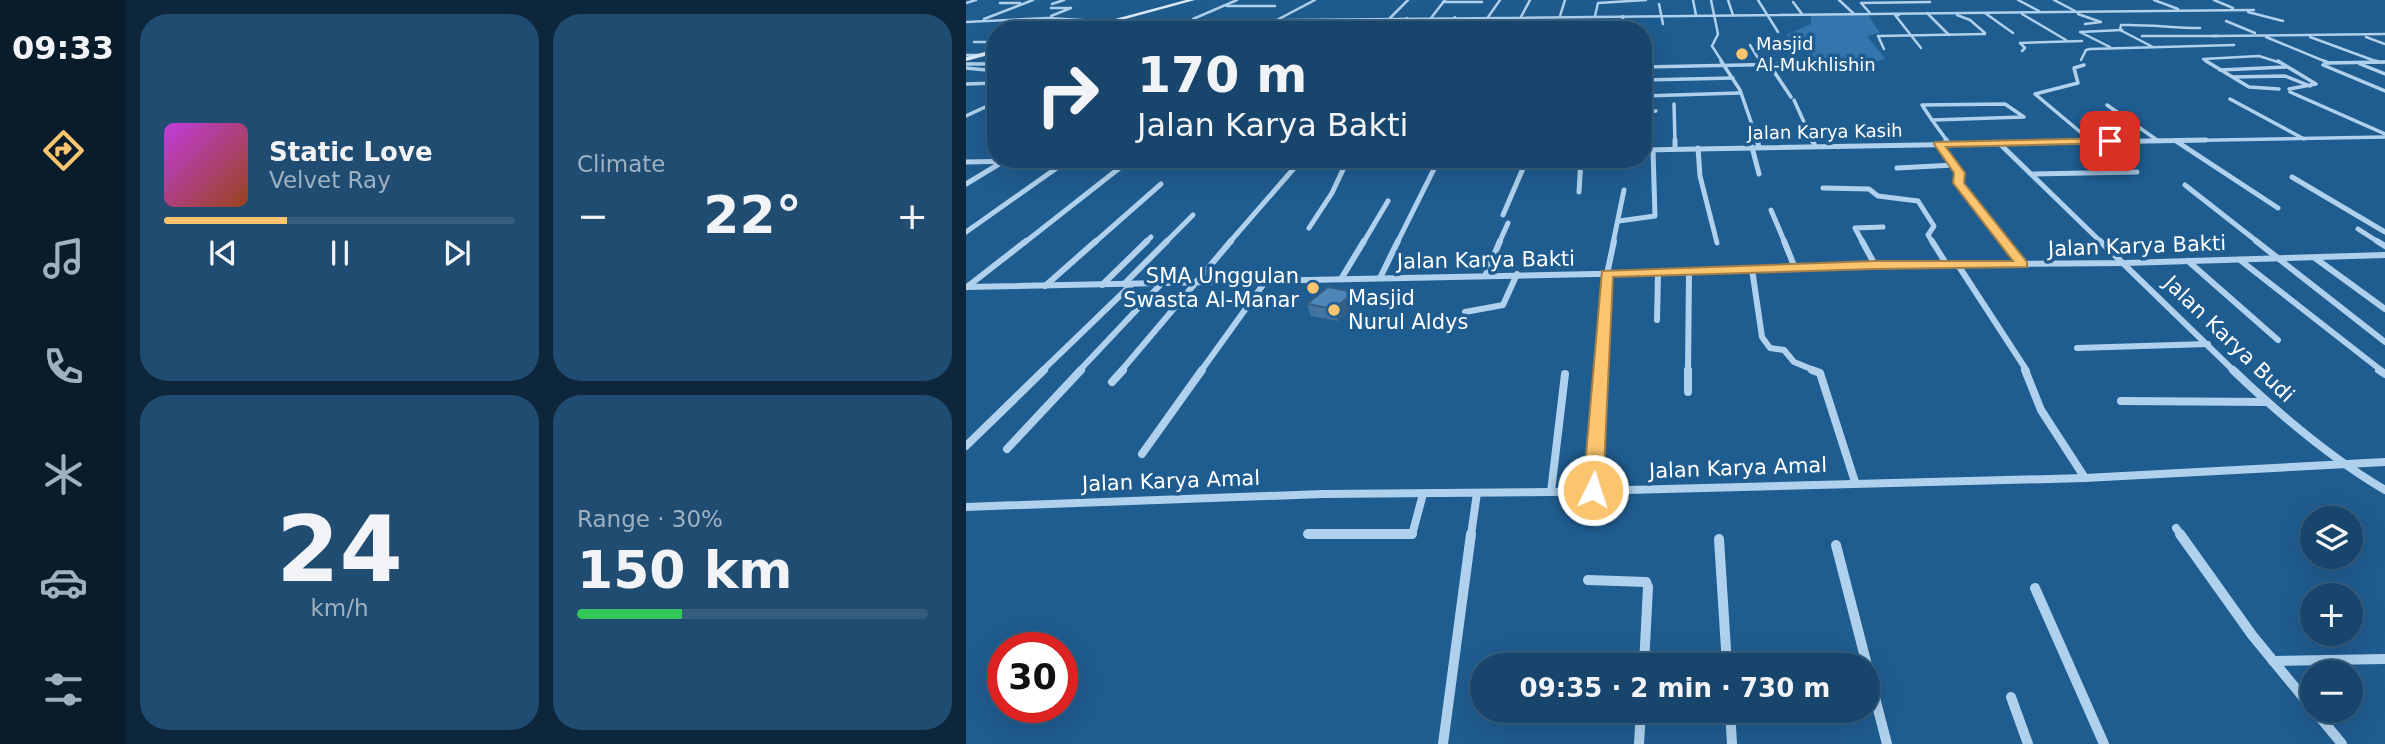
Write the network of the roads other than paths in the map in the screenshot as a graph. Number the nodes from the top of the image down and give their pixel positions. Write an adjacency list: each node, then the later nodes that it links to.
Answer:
1 (976, 0): 27 (street)
2 (1033, 0): 29 (street)
3 (1063, 0): 53 (street)
4 (1192, 0): 64 (main road)
5 (1237, 0): 21 (street)
6 (1315, 0): 60 (street)
7 (1408, 0): 59 (street)
8 (1500, 0): 57 (street)
9 (1530, 0): 58 (street)
10 (1565, 0): 49 (street)
11 (1646, 0): 51 (street)
12 (1693, 0): 46 (street)
13 (1711, 0): 47 (street)
14 (1728, 0): 48 (street)
15 (1758, 0): 42 (street)
16 (1839, 0): 39 (street)
17 (2018, 0): 37 (street)
18 (2054, 0): 38 (street)
19 (2154, 0): 32 (street)
20 (2214, 0): 33 (street)
21 (1231, 1): 30 (street); 30 (street)
22 (1444, 1): 24 (street); 55 (street)
23 (1913, 1): 26 (street); 40 (street)
24 (1482, 2)
25 (1793, 2): 43 (street)
26 (1930, 2)
27 (966, 3)
28 (1000, 3): 29 (street)
29 (1024, 4): 76 (street)
30 (1224, 4): 35 (street); 35 (street)
31 (1659, 4): 45 (street)
32 (2182, 10): 33 (street); 38 (street)
33 (2238, 10): 34 (street); 74 (street)
34 (2254, 10)
35 (1207, 12): 65 (street); 66 (street)
36 (2020, 12): 37 (street); 41 (street); 93 (street)
37 (2040, 12): 38 (street)
38 (2075, 12): 78 (street)
39 (1853, 13): 40 (street); 43 (street)
40 (1871, 13): 44 (street)
41 (1985, 13): 44 (street); 83 (street)
42 (1767, 14): 43 (street); 48 (street); 82 (street)
43 (1802, 14)
44 (1928, 14): 85 (street); 86 (street); 86 (street)
45 (1663, 15): 46 (street); 52 (street); 77 (street)
46 (1696, 15): 47 (street)
47 (1714, 15): 48 (street); 113 (street)
48 (1733, 15)
49 (1560, 16): 50 (street); 58 (street)
50 (1582, 16): 51 (street); 71 (street)
51 (1595, 16): 52 (street)
52 (1623, 16): 72 (street)
53 (1048, 18): 62 (street); 63 (street)
54 (1407, 18): 55 (street); 59 (street); 67 (street)
55 (1431, 18): 56 (street)
56 (1455, 18): 57 (street); 68 (street)
57 (1489, 18): 58 (street); 69 (street)
58 (1521, 18): 70 (street)
59 (1391, 19): 60 (street)
60 (1275, 20): 66 (street)
61 (987, 21): 76 (street)
62 (995, 21)
63 (1097, 21)
64 (1117, 21)
65 (1185, 21)
66 (1190, 21)
67 (1405, 21)
68 (1452, 21)
69 (1486, 21)
70 (1519, 21)
71 (1581, 21)
72 (1623, 21)
73 (2226, 21): 87 (street)
74 (2283, 21)
75 (966, 22): 76 (street)
76 (977, 22)
77 (1663, 24)
78 (2085, 24)
79 (2193, 25): 80 (street)
80 (2200, 28): 81 (street); 92 (street)
81 (2121, 29): 91 (street); 99 (street); 102 (street)
82 (1778, 32)
83 (2013, 33)
84 (2385, 34): 90 (street)
85 (1911, 35): 86 (street); 101 (street); 103 (street)
86 (1950, 35)
87 (2262, 35): 88 (street); 92 (street); 109 (street)
88 (2304, 35): 89 (street); 107 (street)
89 (2309, 35): 90 (street); 107 (street)
90 (2358, 35): 97 (street)
91 (2142, 36): 92 (street); 100 (street)
92 (2216, 36): 100 (street)
93 (2066, 41): 94 (street); 104 (street)
94 (2082, 41)
95 (974, 42): 96 (street)
96 (987, 42)
97 (2385, 44)
98 (1750, 45): 111 (street)
99 (2154, 47): 100 (street); 102 (street)
100 (2163, 47)
101 (1921, 48)
102 (2110, 48): 143 (street)
103 (1884, 49)
104 (2022, 51)
105 (987, 53): 106 (main road)
106 (966, 62): 108 (street); 117 (street)
107 (2382, 62): 110 (street)
108 (987, 63)
109 (2329, 63): 110 (street); 129 (street)
110 (2356, 63): 120 (street)
111 (1762, 64): 112 (street); 113 (street)
112 (1769, 64): 118 (street); 148 (street)
113 (1722, 65): 115 (street); 121 (street)
114 (1652, 67): 115 (street)
115 (1656, 67): 124 (street)
116 (2286, 67): 119 (street); 119 (street); 127 (street)
117 (987, 68)
118 (1870, 68)
119 (2218, 69): 122 (street)
120 (2385, 74)
121 (1733, 78): 124 (street); 130 (street)
122 (2231, 78): 127 (street); 128 (street)
123 (1652, 80): 124 (street)
124 (1658, 80)
125 (987, 83): 126 (street)
126 (966, 84)
127 (2310, 87): 128 (street)
128 (2289, 91): 140 (street)
129 (2385, 91)
130 (1739, 93): 131 (street); 150 (street)
131 (1652, 96)
132 (2230, 99): 141 (street)
133 (1674, 104): 152 (street)
134 (2107, 105): 144 (street)
135 (987, 106): 138 (street)
136 (1652, 111): 137 (street)
137 (1656, 111)
138 (966, 116)
139 (1931, 120): 139 (street); 147 (street)
140 (2385, 136): 141 (street, Jalan Karya Kasih)
141 (2304, 139): 142 (street, Jalan Karya Kasih)
142 (2175, 140): 144 (street, Jalan Karya Kasih); 177 (street)
143 (2092, 141): 144 (street, Jalan Karya Kasih); 145 (street, Jalan Karya Kasih)
144 (2157, 141)
145 (2000, 143): 147 (street, Jalan Karya Kasih); 168 (street, Jalan Karya Budi)
146 (1939, 144): 147 (street, Jalan Karya Kasih); 148 (street, Jalan Karya Kasih); 156 (street)
147 (1949, 144)
148 (1815, 146): 150 (street, Jalan Karya Kasih)
149 (1752, 147): 150 (street, Jalan Karya Kasih); 151 (street, Jalan Karya Kasih); 167 (street)
150 (1759, 147)
151 (1698, 148): 152 (street, Jalan Karya Kasih); 189 (street)
152 (1675, 149): 153 (street, Jalan Karya Kasih)
153 (1653, 150): 181 (street)
154 (987, 162): 155 (street)
155 (966, 164)
156 (1954, 165): 165 (street); 197 (street)
157 (992, 168): 170 (street)
158 (1058, 168): 186 (street)
159 (1119, 168): 216 (street)
160 (1294, 168): 211 (street)
161 (1344, 168): 184 (street)
162 (1435, 168): 208 (street)
163 (1523, 168): 180 (street)
164 (1580, 168): 175 (street)
165 (1897, 168)
166 (2137, 172): 168 (street)
167 (1759, 174)
168 (2032, 174): 196 (street, Jalan Karya Budi)
169 (2292, 177): 187 (street)
170 (966, 184)
171 (1161, 184): 215 (street)
172 (2185, 185): 192 (street)
173 (1823, 188): 199 (street)
174 (1624, 190): 181 (street)
175 (1579, 192)
176 (1388, 201): 209 (street)
177 (2278, 208)
178 (1771, 210): 201 (street)
179 (1193, 215): 214 (street)
180 (1503, 215)
181 (1619, 221): 207 (street)
182 (1508, 223): 205 (street)
183 (1883, 227): 198 (street)
184 (1309, 228)
185 (2358, 229): 190 (street)
186 (966, 232)
187 (2385, 232)
188 (1151, 237): 213 (street)
189 (1717, 243)
190 (2385, 246)
191 (2385, 255): 193 (street, Jalan Karya Bakti)
192 (2278, 257): 193 (street, Jalan Karya Bakti); 194 (street, Jalan Karya Bakti); 221 (street)
193 (2315, 258): 217 (street)
194 (2238, 259): 195 (street, Jalan Karya Bakti); 225 (street)
195 (2187, 260): 196 (street, Jalan Karya Bakti); 220 (street)
196 (2126, 263): 197 (street, Jalan Karya Bakti); 222 (street, Jalan Karya Budi)
197 (2022, 264): 200 (street, Jalan Karya Bakti)
198 (1875, 265): 199 (street, Jalan Karya Bakti); 201 (street, Jalan Karya Bakti)
199 (1947, 265): 200 (street, Jalan Karya Bakti)
200 (1958, 265): 235 (street)
201 (1795, 268): 202 (street, Jalan Karya Bakti)
202 (1752, 269): 203 (street, Jalan Karya Bakti); 236 (street)
203 (1689, 272): 204 (street, Jalan Karya Bakti); 227 (street)
204 (1658, 273): 207 (street, Jalan Karya Bakti); 219 (street)
205 (1486, 274): 206 (street, Jalan Karya Bakti); 208 (street, Jalan Karya Bakti)
206 (1517, 274): 207 (street, Jalan Karya Bakti); 218 (street)
207 (1607, 274): 237 (street)
208 (1380, 278): 209 (street, Jalan Karya Bakti)
209 (1341, 279): 210 (street, Jalan Karya Bakti)
210 (1265, 282): 211 (street, Jalan Karya Bakti); 232 (street)
211 (1198, 283): 212 (street, Jalan Karya Bakti); 226 (street)
212 (1161, 284): 214 (street, Jalan Karya Bakti); 231 (street)
213 (1101, 285): 214 (street, Jalan Karya Bakti); 215 (street, Jalan Karya Bakti)
214 (1127, 285): 230 (street)
215 (1044, 286): 216 (street, Jalan Karya Bakti)
216 (966, 287)
217 (2385, 309)
218 (1465, 312)
219 (1657, 320)
220 (2278, 340)
221 (2385, 342)
222 (2208, 344): 223 (street); 229 (street, Jalan Karya Budi)
223 (2077, 348)
224 (1565, 374): 239 (street)
225 (2385, 374)
226 (1112, 382)
227 (1688, 392)
228 (2121, 401): 229 (street)
229 (2266, 402): 234 (street, Jalan Karya Budi)
230 (966, 446)
231 (1007, 449)
232 (1142, 454)
233 (2385, 462): 234 (street, Jalan Karya Amal)
234 (2341, 464): 235 (street, Jalan Karya Amal); 238 (street, Jalan Karya Budi)
235 (2085, 478): 236 (street, Jalan Karya Amal)
236 (1855, 482): 237 (street, Jalan Karya Amal)
237 (1593, 490): 239 (street, Jalan Karya Amal)
238 (2385, 490)
239 (1551, 492): 240 (street, Jalan Karya Amal)
240 (1477, 493): 241 (street, Jalan Karya Amal); 260 (street)
241 (1423, 494): 242 (street, Jalan Karya Amal); 244 (street)
242 (968, 509)
243 (2176, 528): 253 (street)
244 (1308, 534)
245 (1719, 539): 250 (street)
246 (1836, 545): 251 (street)
247 (1588, 580): 249 (street)
248 (2035, 588): 265 (street)
249 (1645, 653)
250 (1726, 653)
251 (1864, 653)
252 (2385, 659): 253 (street)
253 (2273, 661): 254 (street)
254 (2300, 693)
255 (2011, 697): 264 (street)
256 (1880, 717): 263 (street)
257 (1640, 723): 261 (street)
258 (1731, 723): 262 (street)
259 (2325, 723): 266 (street)
260 (1443, 744)
261 (1639, 744)
262 (1732, 744)
263 (1887, 744)
264 (2028, 744)
265 (2104, 744)
266 (2342, 744)

